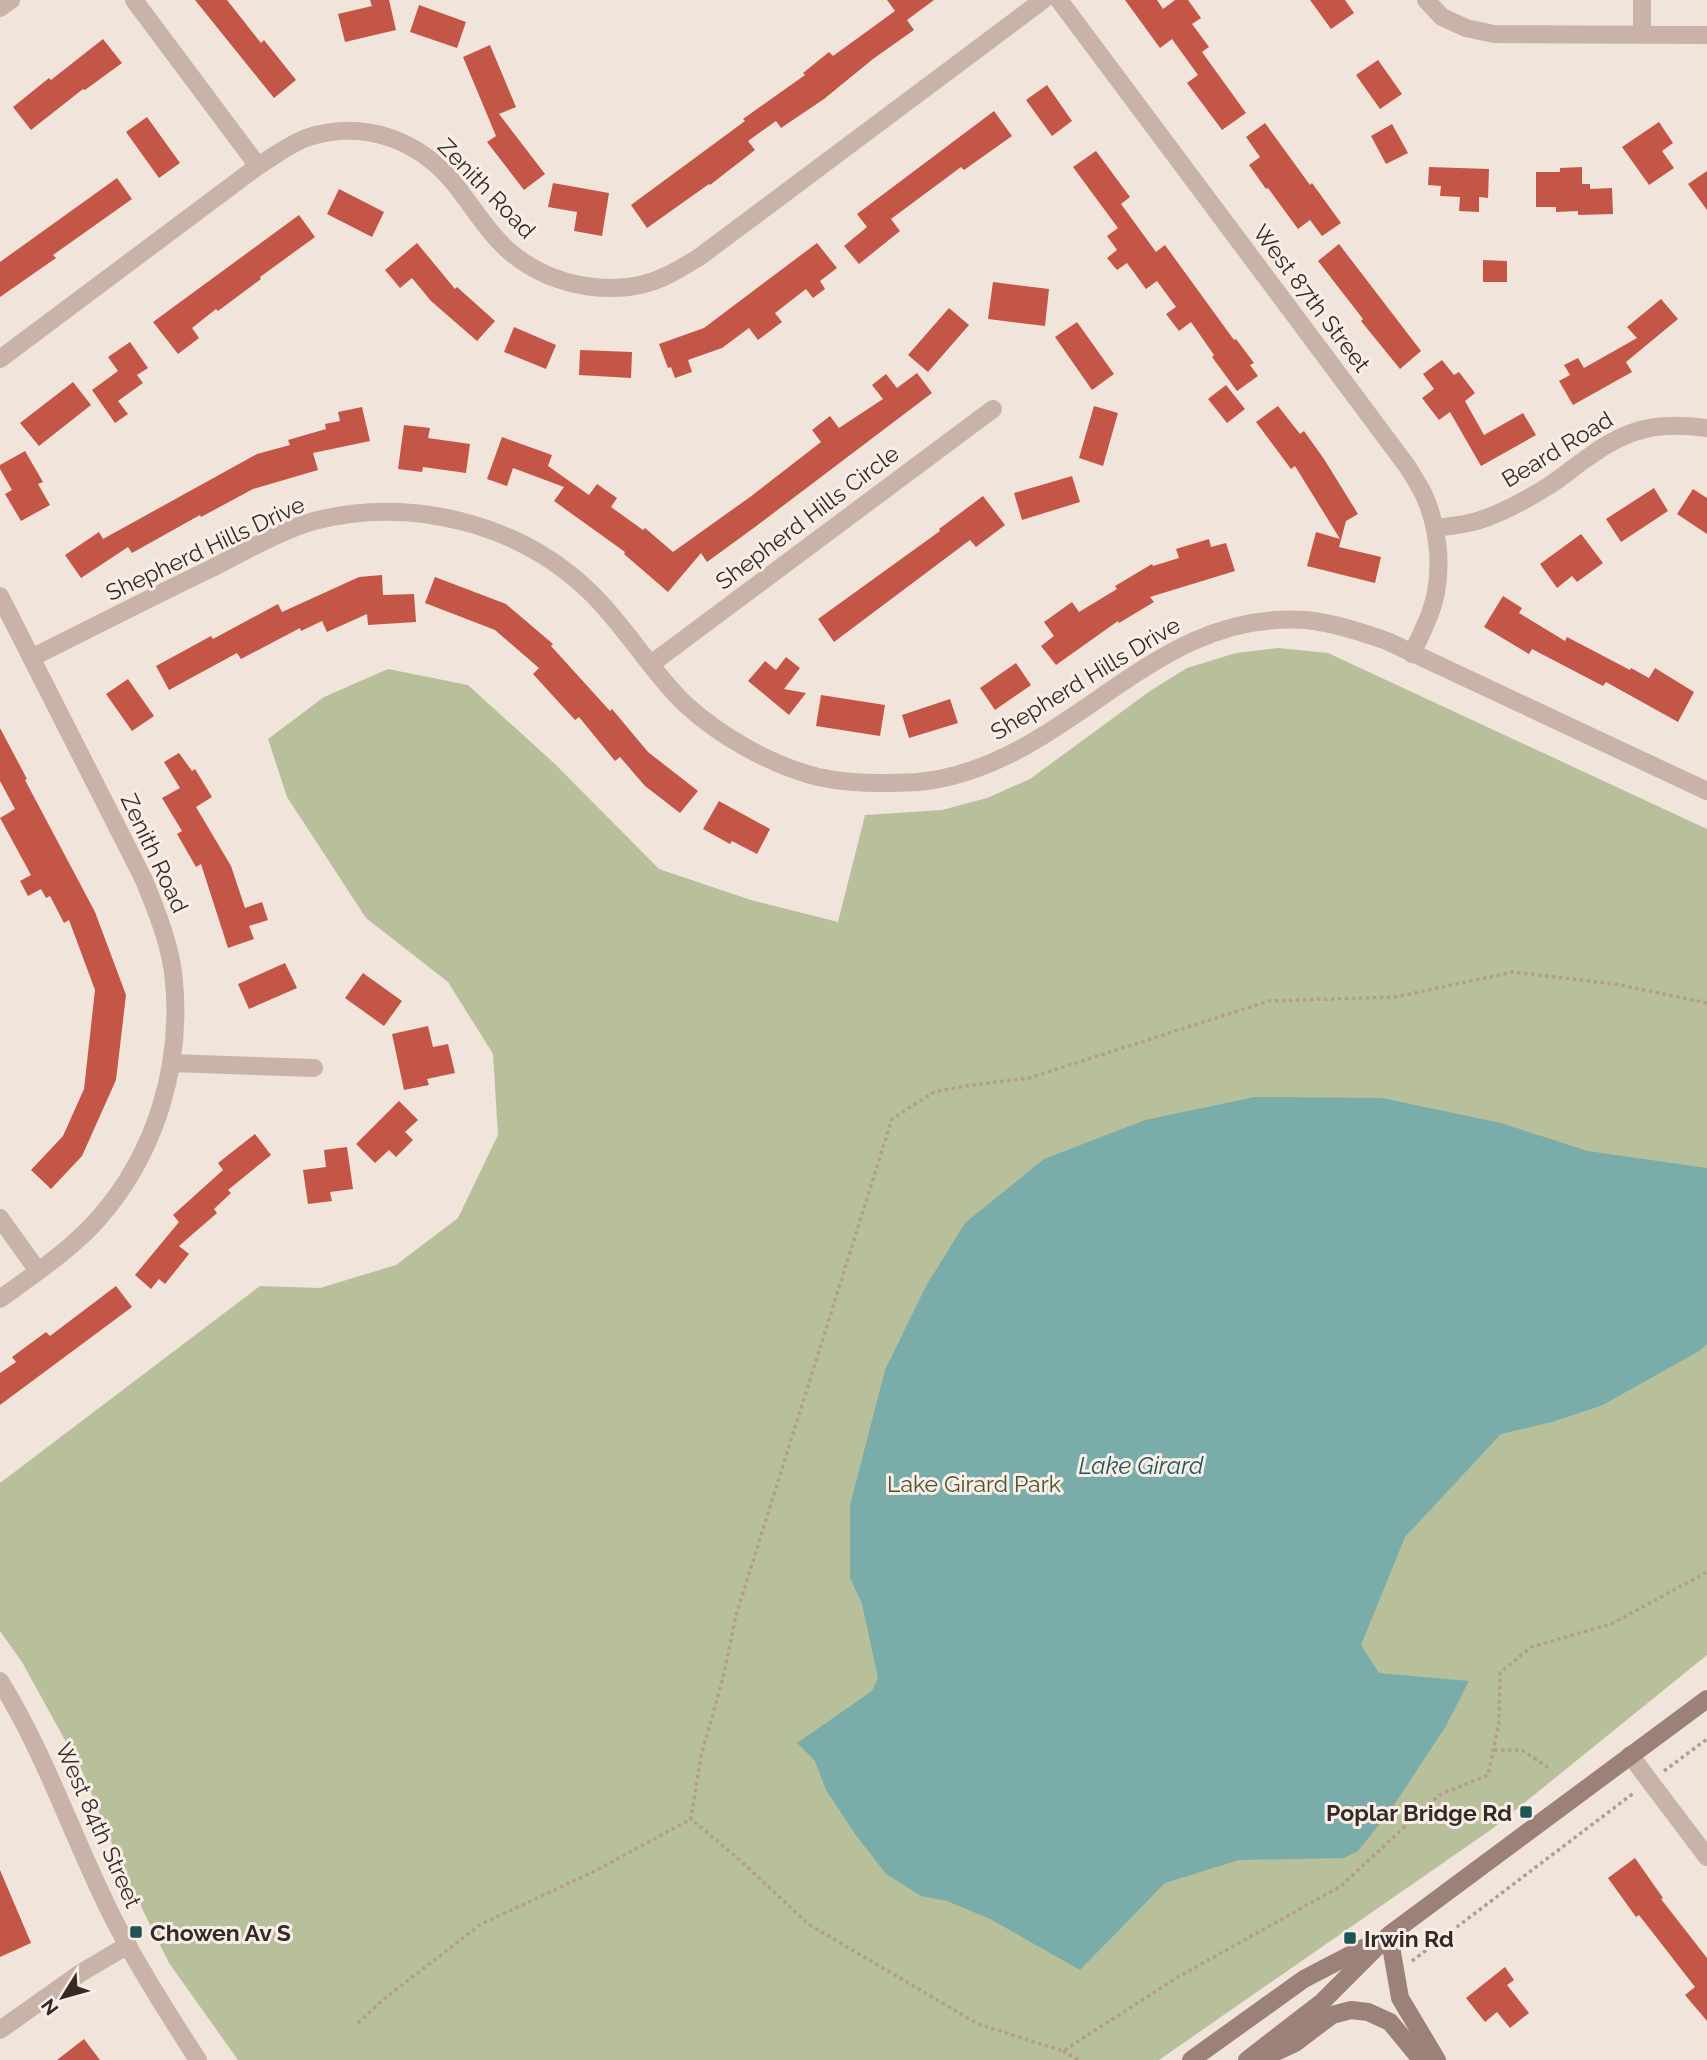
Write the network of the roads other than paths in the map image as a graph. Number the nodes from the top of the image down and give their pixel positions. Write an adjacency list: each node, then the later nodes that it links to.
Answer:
1 (11, 0): 7 (street)
2 (134, 0): 10 (street)
3 (1043, 0): 10 (street, Zenith Road)
4 (1059, 0): 14 (street, West 87th Street)
5 (1426, 0): 8 (street)
6 (1642, 0): 8 (street)
7 (0, 8)
8 (1642, 35): 9 (street)
9 (1707, 35)
10 (258, 166): 11 (street, Zenith Road)
11 (0, 359)
12 (993, 409): 18 (street, Shepherd Hills Circle)
13 (1707, 428): 14 (street, Beard Road)
14 (1435, 528): 16 (street, West 87th Street)
15 (0, 596): 17 (street, Zenith Road)
16 (1412, 654): 18 (street, Shepherd Hills Drive); 19 (street, Shepherd Hills Drive)
17 (31, 657): 18 (street, Shepherd Hills Drive); 20 (street, Zenith Road)
18 (651, 664)
19 (1707, 791)
20 (171, 1063): 21 (street); 23 (street, Zenith Road)
21 (314, 1068)
22 (0, 1218): 23 (street)
23 (38, 1271): 24 (street, Zenith Road)
24 (0, 1299)
25 (0, 1681): 30 (street, West 84th Street)
26 (1707, 1699): 27 (main road)
27 (1630, 1755): 28 (street); 29 (main road)
28 (1707, 1857)
29 (1389, 1935): 33 (main road); 34 (main road); 37 (main road)
30 (128, 1945): 31 (street); 32 (street, West 84th Street)
31 (0, 2030)
32 (198, 2060)
33 (1191, 2060)
34 (1247, 2060)
35 (1259, 2060): 36 (main road)
36 (1428, 2060)
37 (1437, 2060)

